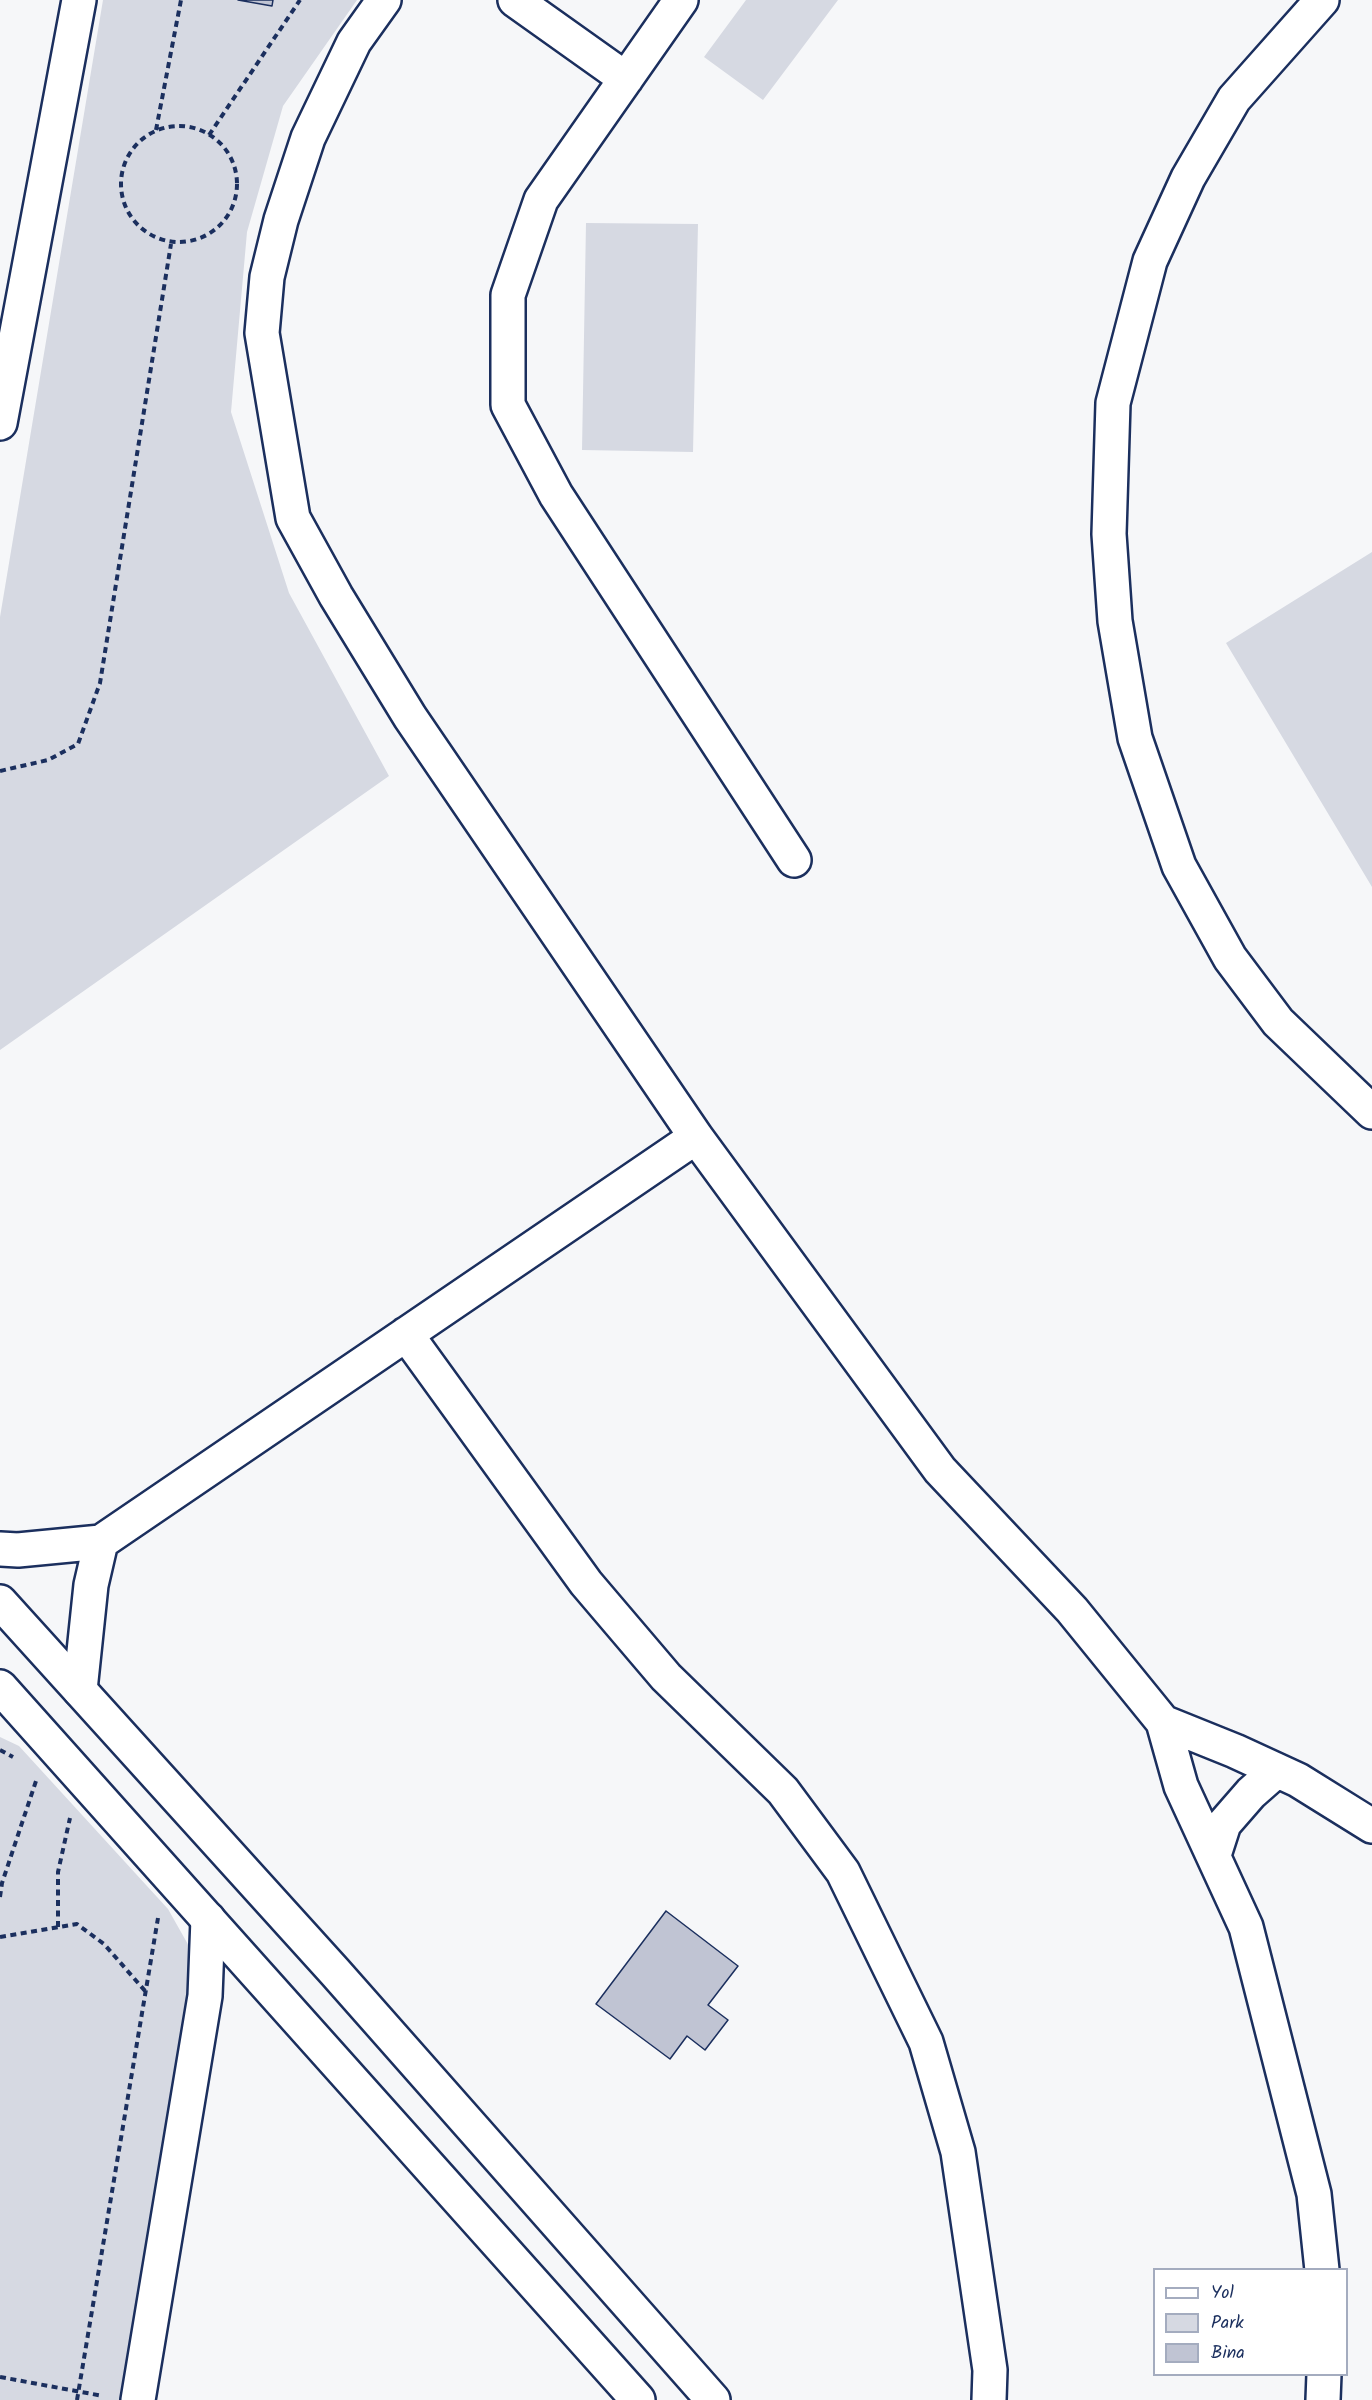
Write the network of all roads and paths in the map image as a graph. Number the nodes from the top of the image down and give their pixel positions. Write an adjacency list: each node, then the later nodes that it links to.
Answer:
1 (79, 0): 12 (street)
2 (181, 0): 9 (path)
3 (300, 0): 10 (path)
4 (384, 0): 16 (street)
5 (515, 0): 8 (street)
6 (681, 0): 8 (street)
7 (1322, 0): 15 (street)
8 (626, 79): 14 (street)
9 (156, 131): 10 (path); 11 (path)
10 (209, 135): 11 (path)
11 (171, 244): 13 (path)
12 (0, 423)
13 (0, 771)
14 (794, 860)
15 (1372, 1112)
16 (696, 1137): 17 (street); 23 (street)
17 (406, 1334): 18 (street); 45 (street)
18 (101, 1542): 19 (street); 21 (street)
19 (0, 1549)
20 (0, 1602): 21 (street)
21 (80, 1690): 44 (street)
22 (6, 1700): 32 (street)
23 (1163, 1722): 27 (street); 30 (street)
24 (0, 1750): 25 (path)
25 (19, 1761)
26 (39, 1771): 31 (path)
27 (1276, 1771): 29 (street); 30 (street)
28 (72, 1809): 34 (path)
29 (1372, 1826)
30 (1214, 1855): 37 (street)
31 (0, 1897)
32 (208, 1919): 41 (street); 43 (street)
33 (164, 1924): 36 (path)
34 (58, 1927): 35 (path); 36 (path)
35 (0, 1937)
36 (146, 1992): 40 (path)
37 (1322, 2268)
38 (1324, 2376): 46 (street)
39 (0, 2377): 40 (path)
40 (79, 2392): 41 (path); 42 (path)
41 (124, 2399)
42 (77, 2400)
43 (638, 2400)
44 (713, 2400)
45 (989, 2400)
46 (1323, 2400)

